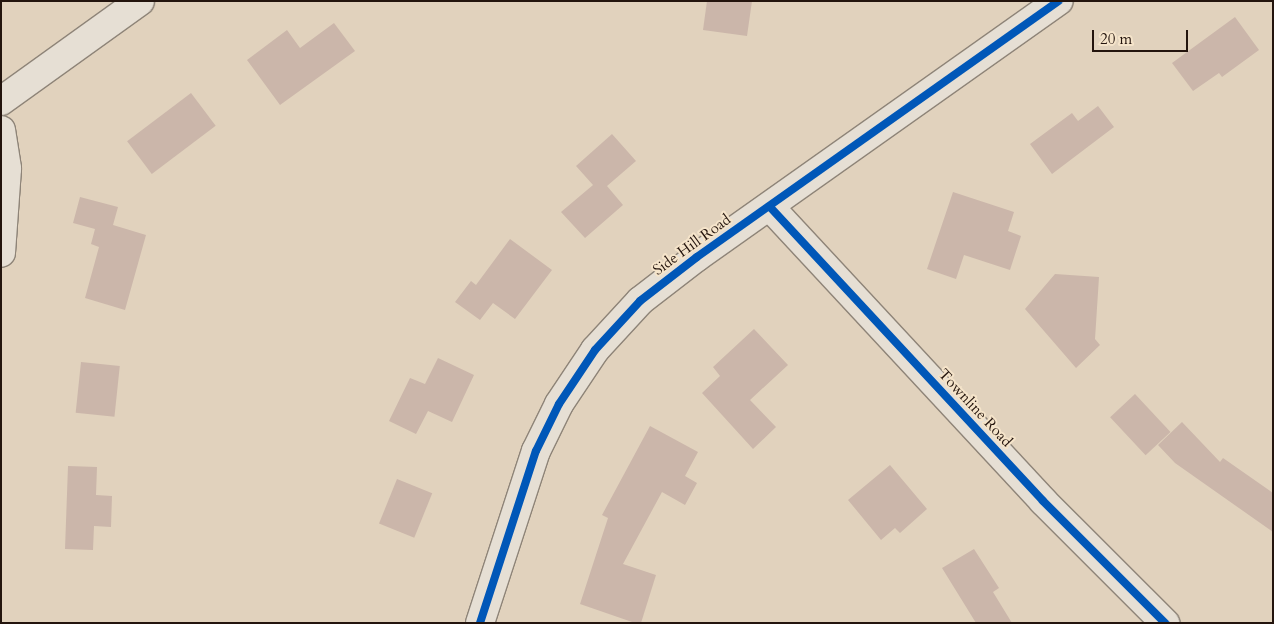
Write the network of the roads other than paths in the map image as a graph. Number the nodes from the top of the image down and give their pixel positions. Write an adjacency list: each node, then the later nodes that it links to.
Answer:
1 (140, 1): 3 (street)
2 (1059, 1): 5 (street, Side Hill Road)
3 (1, 101)
4 (1, 130): 6 (street)
5 (770, 207): 7 (street, Side Hill Road); 8 (street, Townline Road)
6 (1, 253)
7 (480, 623)
8 (1165, 623)

